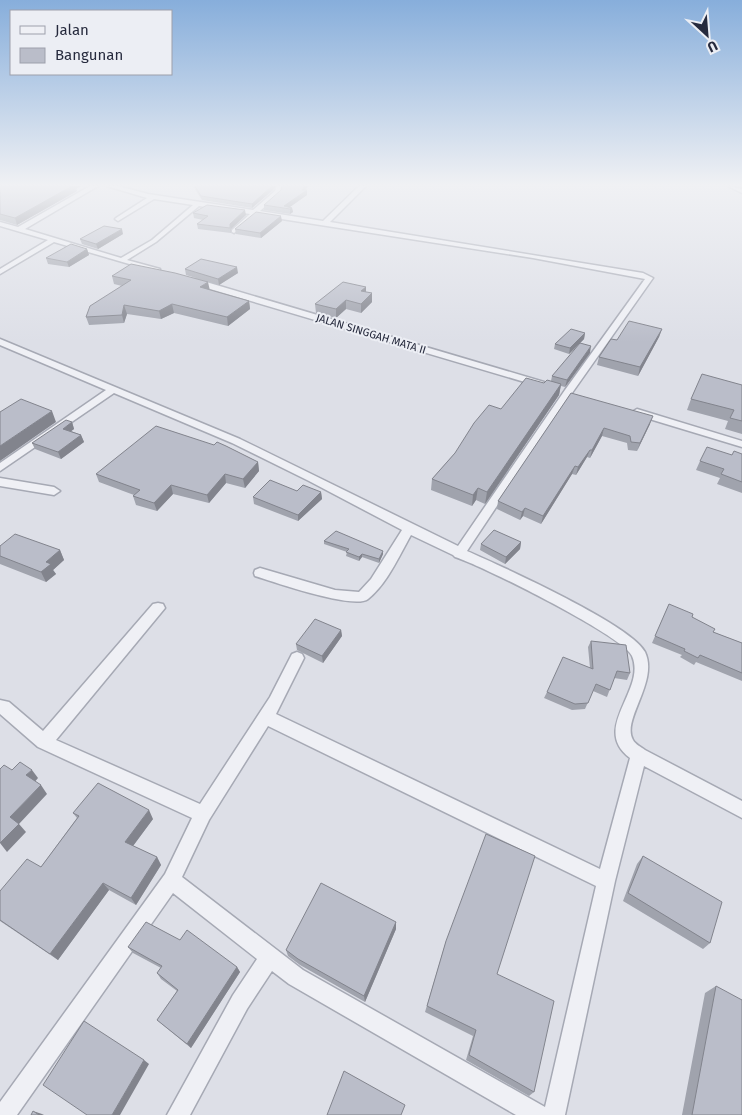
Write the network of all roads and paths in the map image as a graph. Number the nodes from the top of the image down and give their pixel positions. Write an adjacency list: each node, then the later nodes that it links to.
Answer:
1 (52, 238): 4 (street)
2 (158, 238): 5 (street)
3 (416, 238): 18 (street)
4 (55, 239): 5 (street); 6 (street)
5 (122, 260): 7 (street)
6 (0, 272)
7 (164, 272)
8 (182, 278): 10 (street, JALAN SINGGAH MATA II)
9 (0, 342): 11 (street)
10 (549, 386)
11 (113, 390): 14 (street); 17 (street)
12 (624, 408): 13 (street)
13 (742, 444)
14 (0, 468)
15 (0, 482): 16 (street)
16 (54, 491)
17 (409, 530): 18 (street); 19 (street)
18 (464, 548): 25 (street)
19 (260, 573)
20 (158, 608): 24 (street)
21 (297, 658): 23 (street)
22 (0, 706): 24 (street)
23 (266, 716): 27 (street); 29 (street)
24 (44, 742): 27 (street)
25 (639, 755): 26 (street); 29 (street)
26 (742, 810)
27 (203, 814): 28 (street)
28 (170, 880): 30 (street); 31 (street)
29 (606, 881): 34 (street)
30 (270, 957): 32 (street); 33 (street)
31 (4, 1115)
32 (178, 1115)
33 (538, 1115)
34 (554, 1115)

